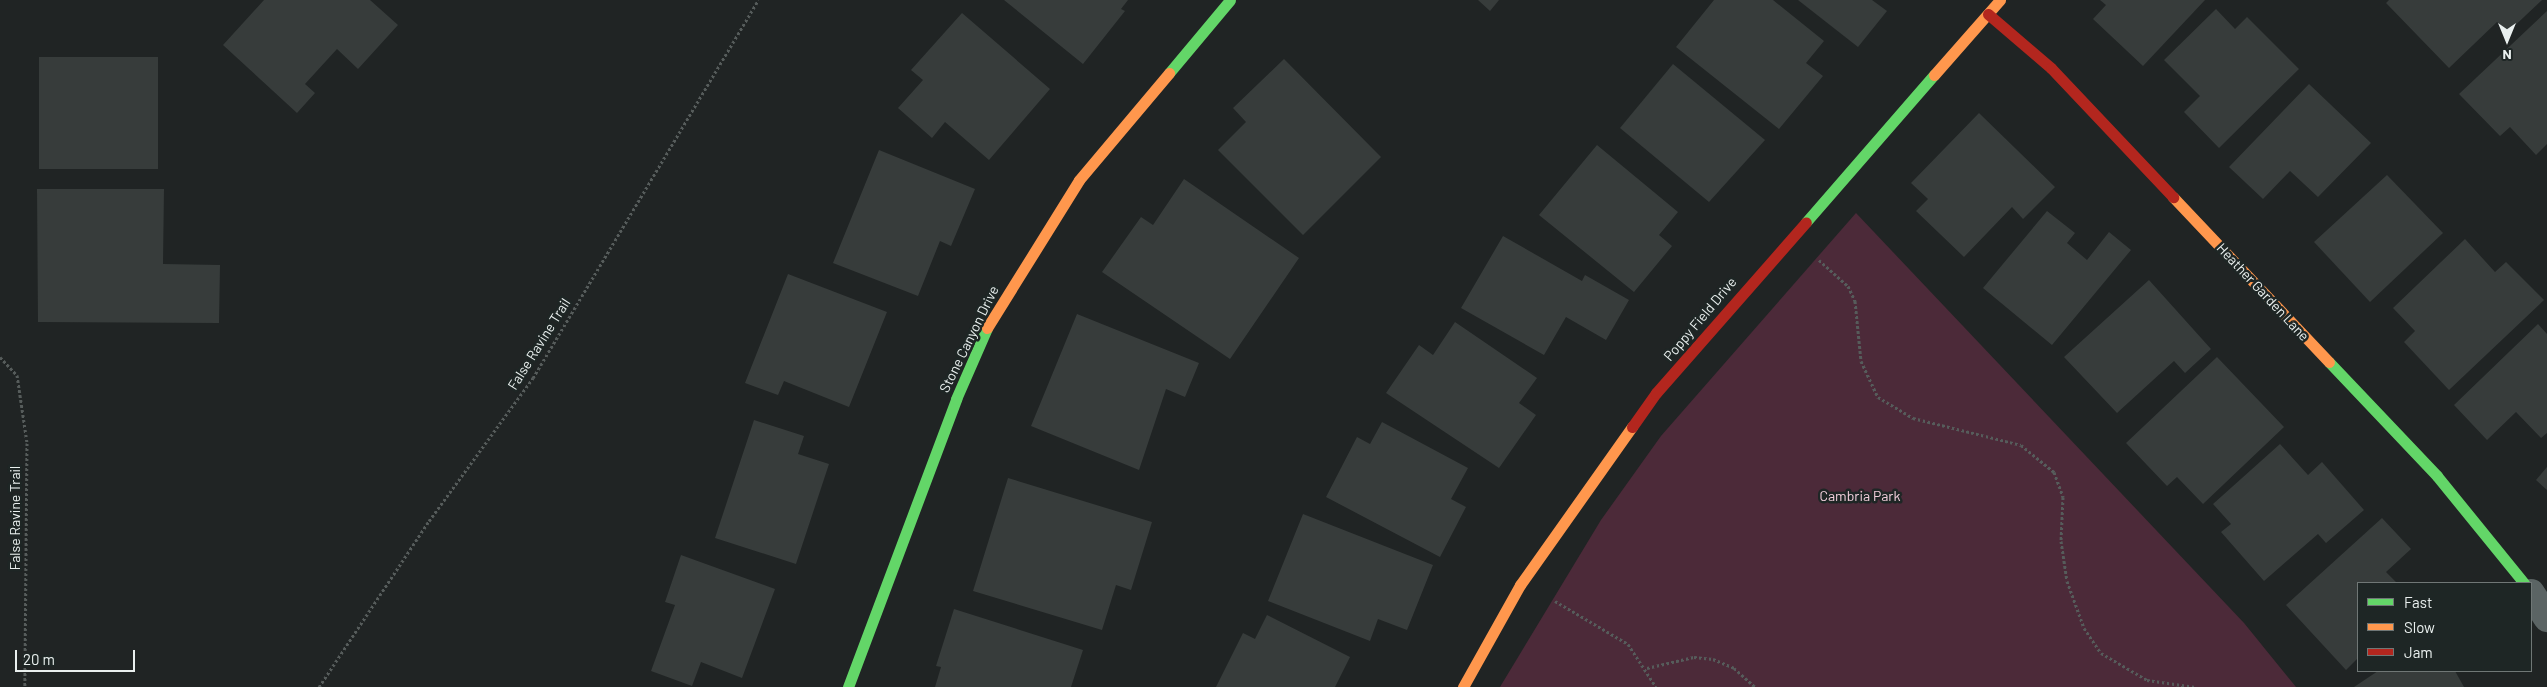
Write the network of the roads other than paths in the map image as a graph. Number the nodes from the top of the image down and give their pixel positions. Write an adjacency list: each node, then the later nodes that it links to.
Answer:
1 (1230, 0): 7 (street, Stone Canyon Drive)
2 (2000, 0): 3 (street, Poppy Field Drive)
3 (1988, 14): 4 (street, Heather Garden Lane); 8 (street, Poppy Field Drive)
4 (2523, 582)
5 (2532, 595): 6 (street)
6 (2547, 618)
7 (848, 687)
8 (1463, 687)

